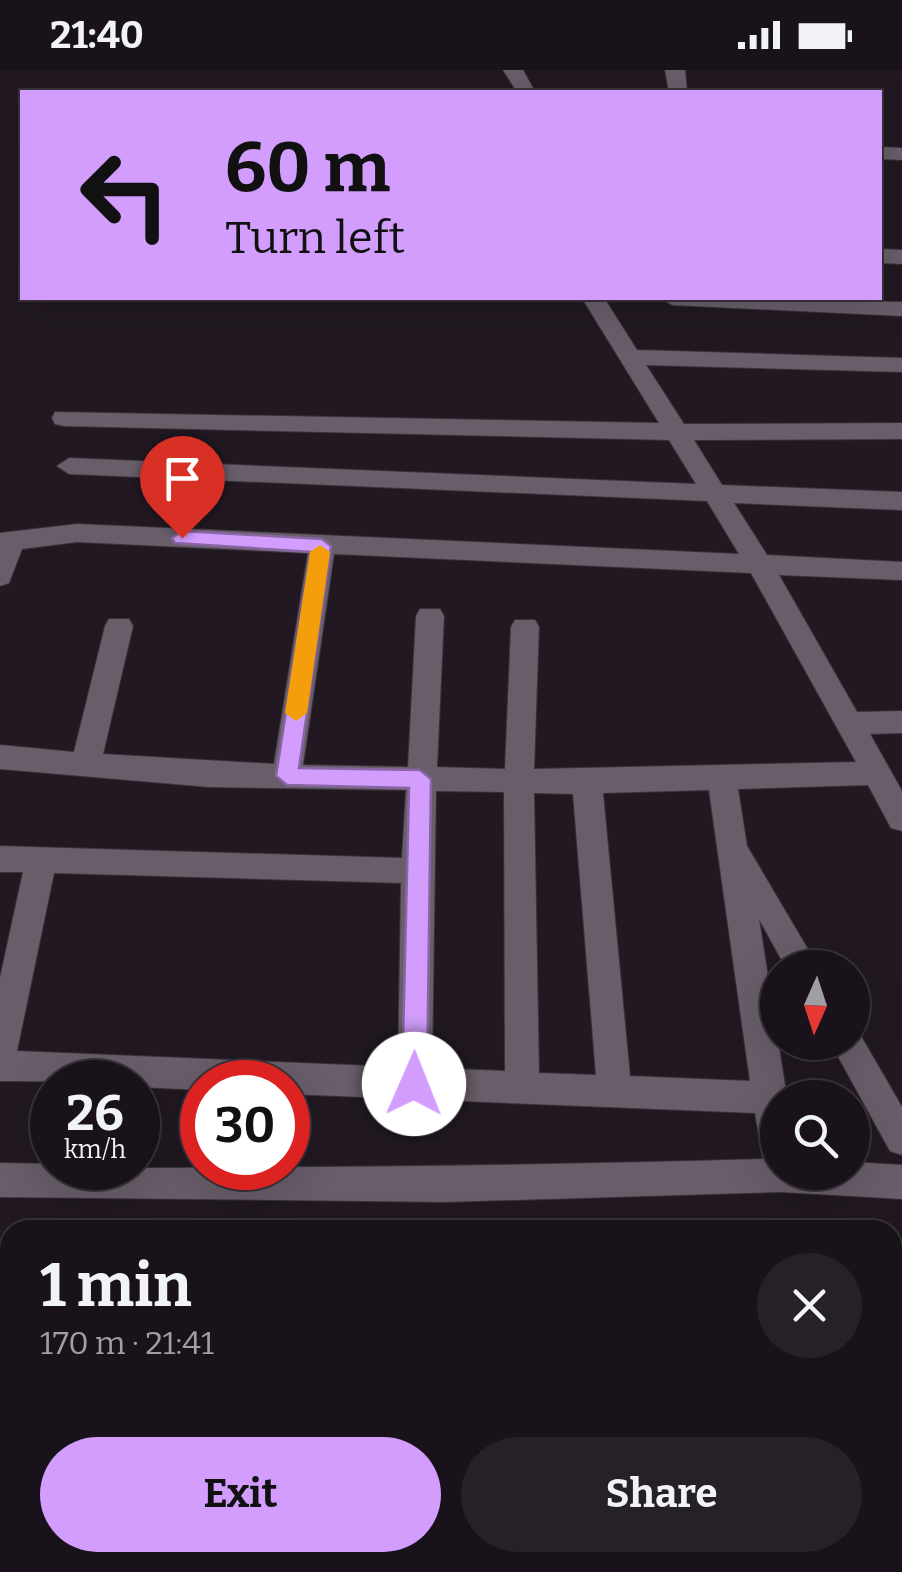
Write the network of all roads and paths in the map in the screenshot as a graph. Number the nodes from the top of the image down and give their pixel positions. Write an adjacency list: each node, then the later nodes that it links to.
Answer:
1 (593, 300): 4 (street)
2 (710, 300): 3 (street)
3 (902, 310)
4 (630, 357): 5 (street); 8 (street)
5 (902, 365)
6 (64, 418): 8 (street)
7 (902, 430): 8 (street)
8 (678, 432): 10 (street)
9 (69, 466): 10 (street)
10 (716, 494): 11 (street); 14 (street)
11 (902, 501)
12 (5, 542): 13 (street); 16 (street)
13 (322, 546): 14 (street); 25 (street)
14 (760, 566): 15 (street); 20 (street)
15 (902, 571)
16 (0, 576)
17 (430, 616): 27 (street)
18 (119, 626): 23 (street)
19 (525, 628): 28 (street)
20 (849, 722): 21 (street); 24 (street)
21 (902, 722)
22 (0, 757): 23 (street)
23 (86, 764): 25 (street)
24 (877, 773): 26 (street); 30 (street)
25 (287, 776): 27 (street)
26 (722, 778): 29 (street); 31 (street)
27 (420, 779): 28 (street); 34 (street)
28 (519, 781): 29 (street); 41 (street)
29 (586, 782): 42 (street)
30 (902, 818)
31 (730, 841): 35 (street); 39 (street)
32 (0, 859): 33 (street)
33 (41, 860): 34 (street); 36 (street)
34 (418, 871): 40 (street)
35 (793, 950)
36 (0, 1054)
37 (856, 1060): 44 (street)
38 (0, 1066): 40 (street)
39 (765, 1080)
40 (414, 1084): 41 (street)
41 (522, 1088): 42 (street)
42 (614, 1092): 43 (street)
43 (760, 1098)
44 (902, 1139)
45 (760, 1168): 47 (street)
46 (870, 1178): 48 (street)
47 (0, 1180)
48 (902, 1182)

